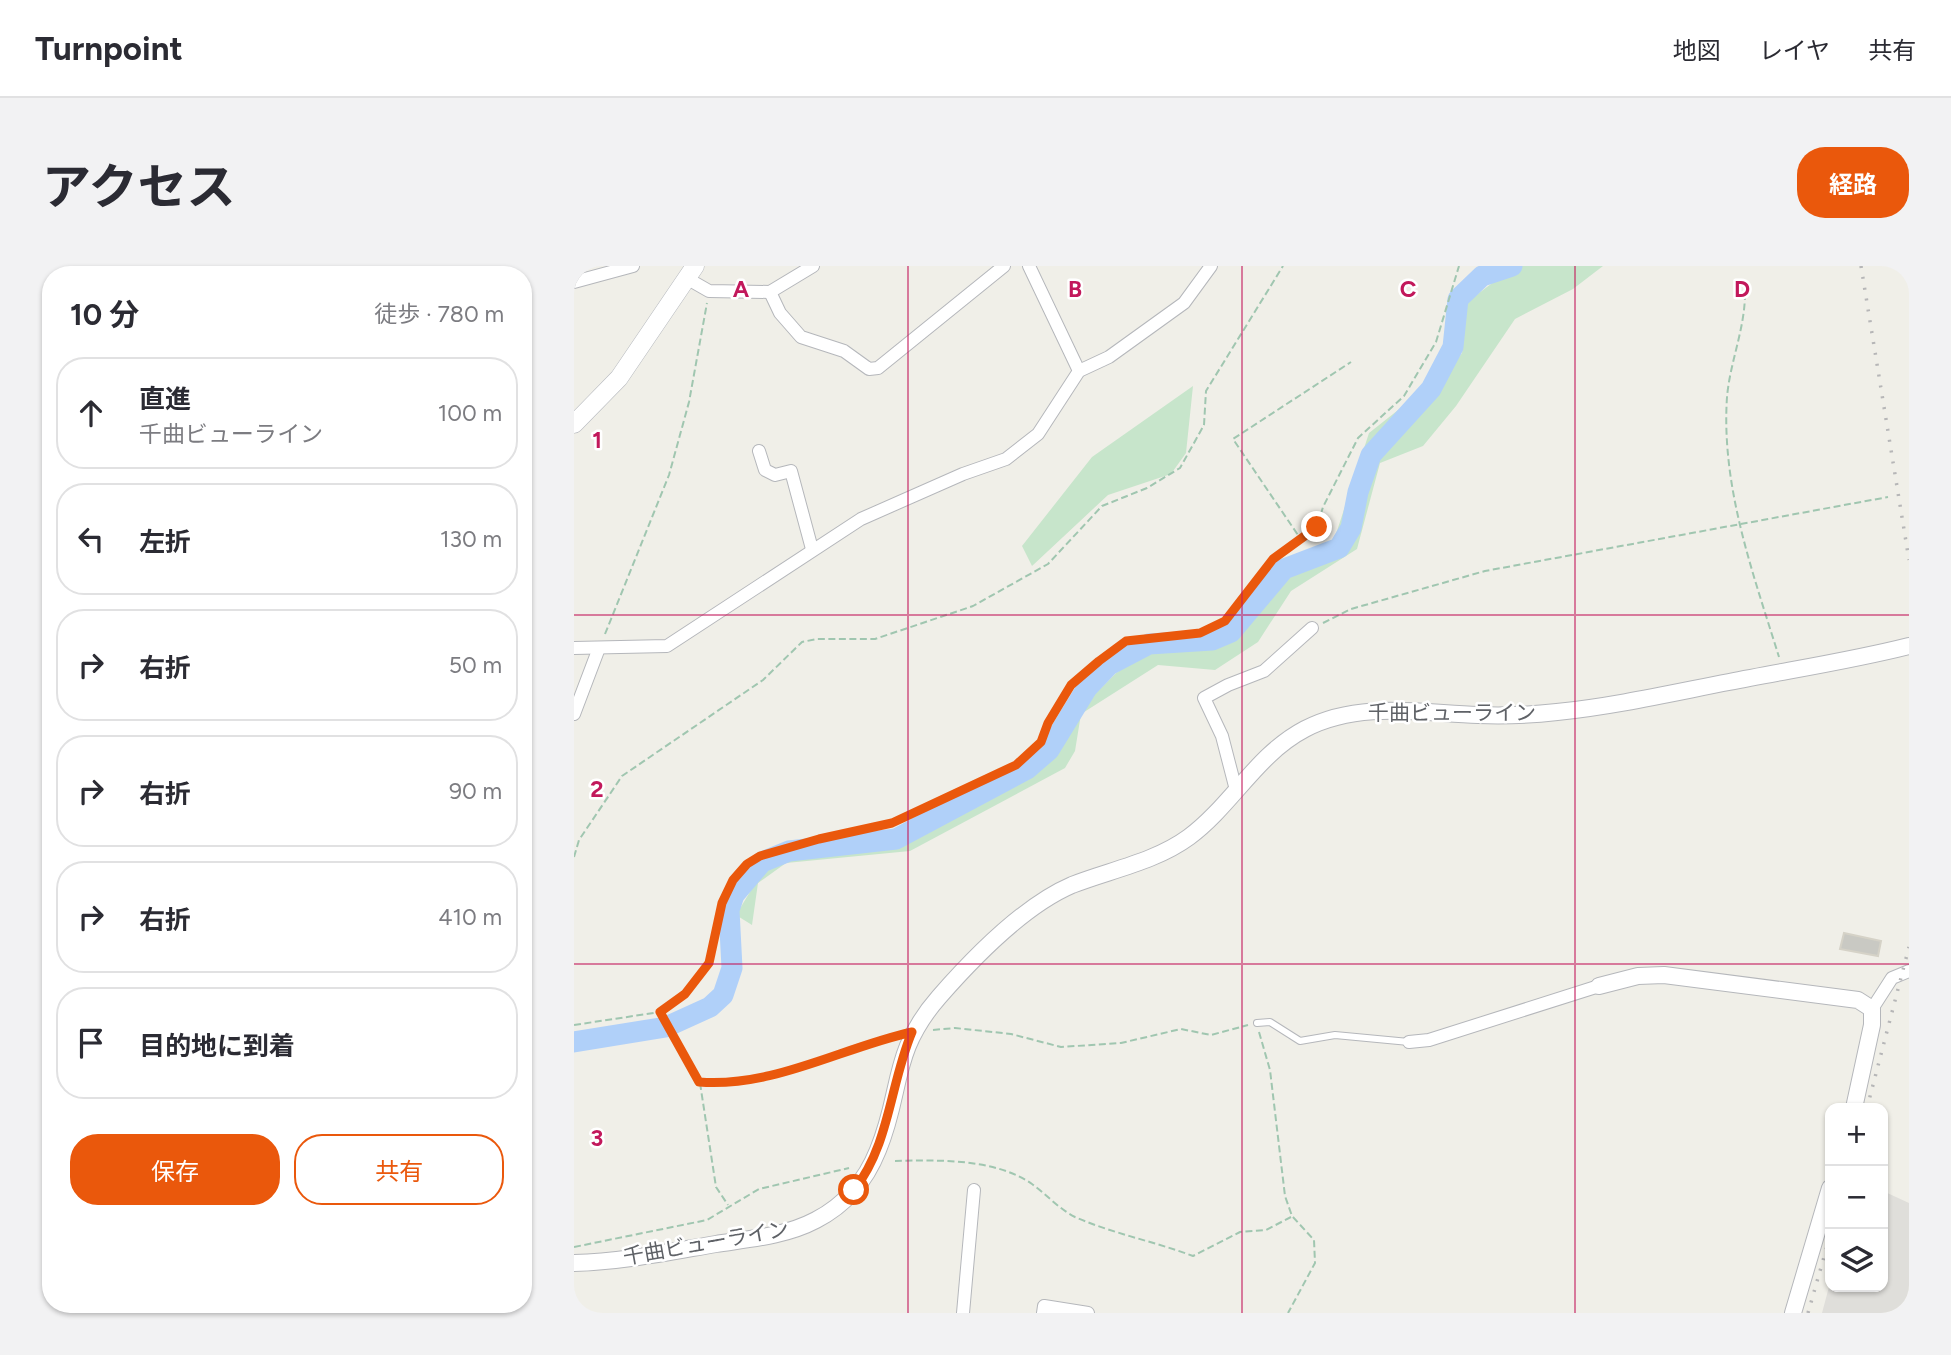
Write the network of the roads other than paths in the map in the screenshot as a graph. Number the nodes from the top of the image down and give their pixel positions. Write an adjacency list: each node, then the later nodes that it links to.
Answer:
1 (633, 266): 7 (street)
2 (813, 266): 8 (street)
3 (1004, 266): 8 (street)
4 (1029, 266): 9 (street)
5 (1211, 266): 9 (street)
6 (692, 273): 8 (street); 10 (main road)
7 (574, 282)
8 (770, 292)
9 (1079, 370): 12 (street)
10 (574, 424)
11 (759, 451): 12 (street)
12 (812, 549): 15 (street)
13 (1312, 628): 18 (street)
14 (574, 648): 15 (street)
15 (599, 648): 17 (street)
16 (1902, 648): 18 (street, 千曲ビューライン)
17 (574, 714)
18 (1236, 790): 27 (street, 千曲ビューライン)
19 (1909, 971): 21 (street)
20 (1599, 986): 21 (street); 23 (street)
21 (1872, 1009): 24 (street)
22 (1257, 1023): 23 (lane)
23 (1409, 1042)
24 (1855, 1103)
25 (974, 1190): 28 (street)
26 (1825, 1205): 31 (street)
27 (574, 1263)
28 (963, 1313)
29 (1043, 1313): 30 (street)
30 (1088, 1313)
31 (1793, 1313)

